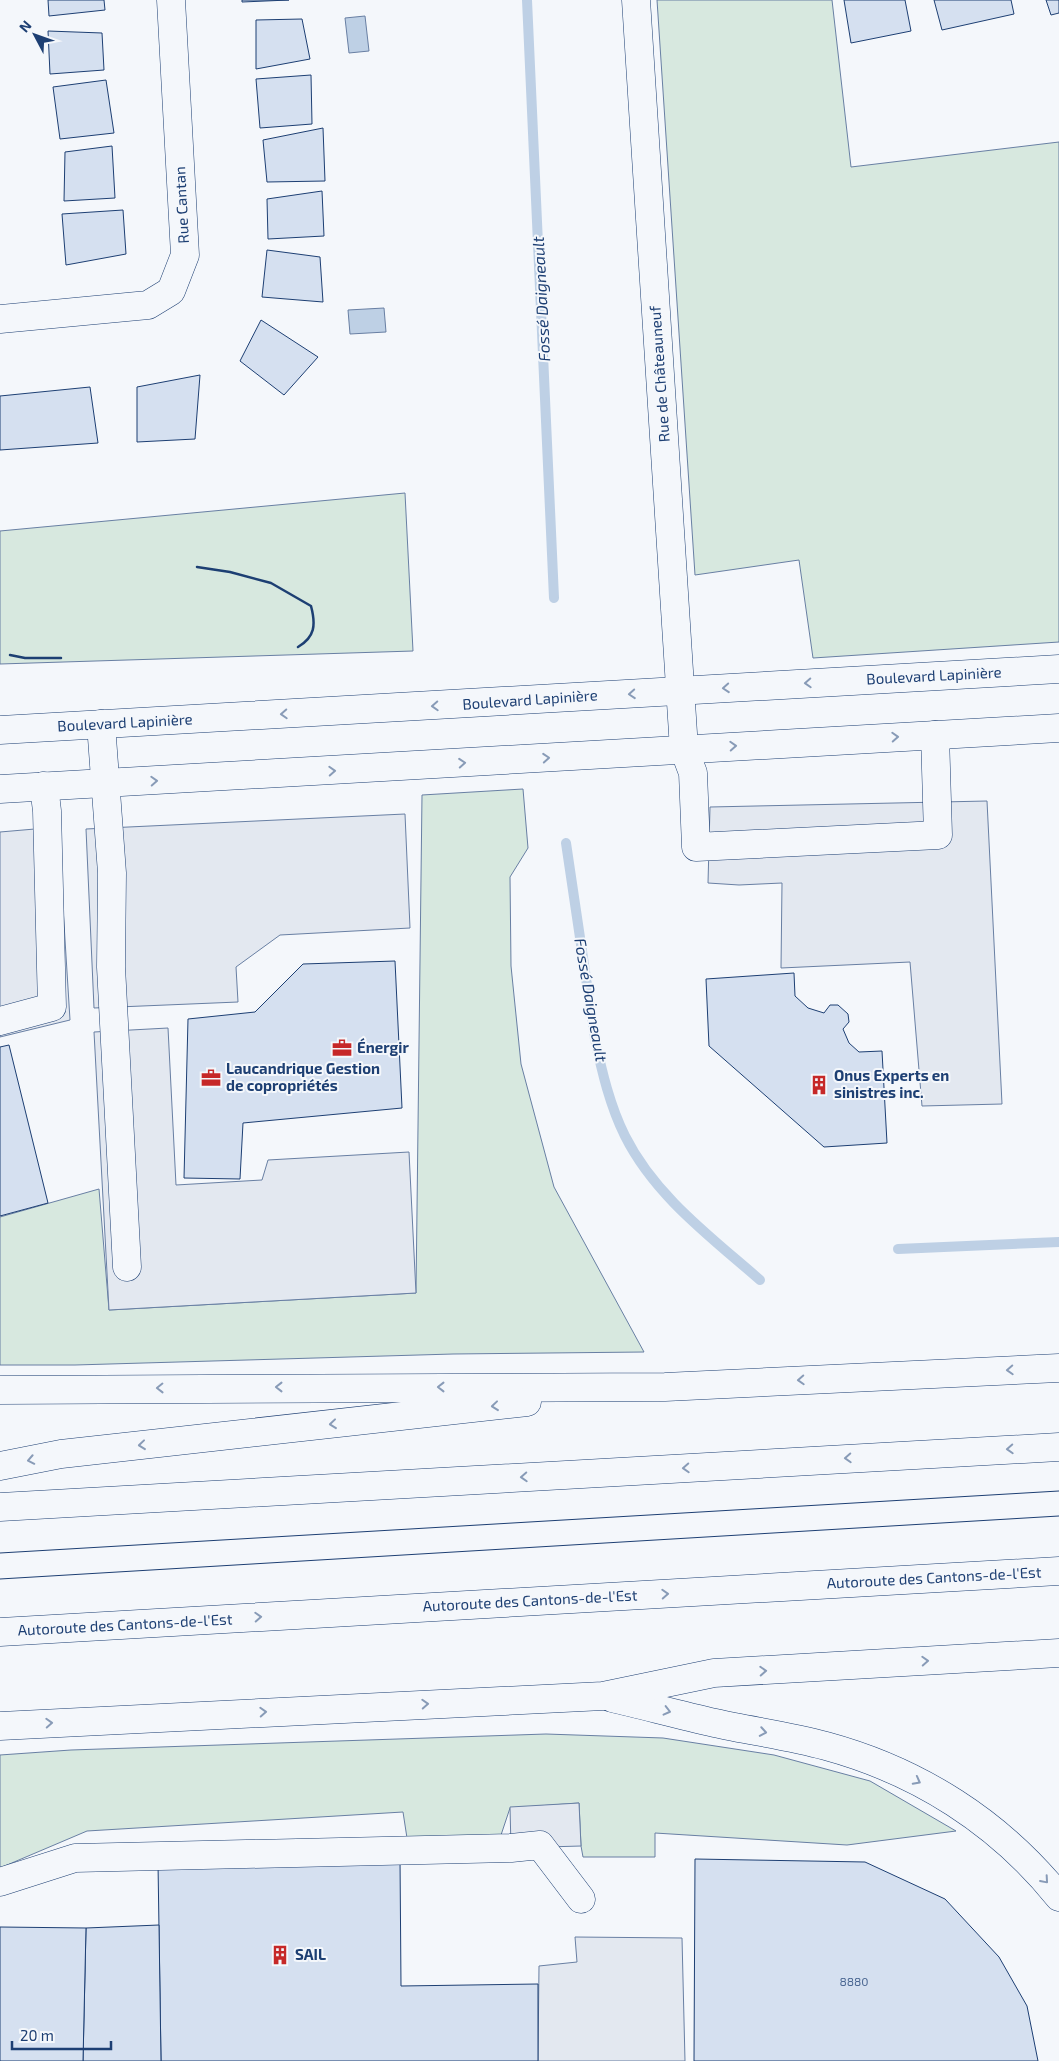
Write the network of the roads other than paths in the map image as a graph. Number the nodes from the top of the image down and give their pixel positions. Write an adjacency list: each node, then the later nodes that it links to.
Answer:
1 (171, 0): 3 (main road, Rue Cantan)
2 (636, 0): 5 (main road, Rue de Châteauneuf)
3 (0, 319)
4 (1059, 669): 5 (main road, Boulevard Lapinière, one-way to 5)
5 (680, 691): 6 (main road, Boulevard Lapinière, one-way to 6); 10 (main road, Rue de Châteauneuf)
6 (101, 724): 8 (main road, Boulevard Lapinière); 11 (main road)
7 (1059, 728): 9 (main road)
8 (0, 730)
9 (935, 735): 10 (main road, one-way to 9); 10 (main road, Rue de Châteauneuf)
10 (684, 749): 11 (main road, one-way to 10)
11 (106, 783): 12 (main road); 15 (main road)
12 (44, 786): 13 (main road); 14 (main road)
13 (0, 789)
14 (0, 1021)
15 (127, 1267)
16 (1059, 1368): 17 (main road, one-way to 17)
17 (665, 1387): 18 (main road, one-way to 18); 20 (main road, one-way to 20)
18 (0, 1390)
19 (1059, 1447): 21 (main road, one-way to 21)
20 (0, 1466)
21 (0, 1508)
22 (1059, 1571): 23 (main road, Autoroute des Cantons-de-l'Est, one-way to 22)
23 (0, 1632)
24 (1059, 1653): 25 (main road, one-way to 24)
25 (603, 1696): 26 (main road, one-way to 25); 28 (main road, one-way to 28)
26 (0, 1726)
27 (0, 1882): 29 (main road)
28 (1059, 1897)
29 (581, 1899)

